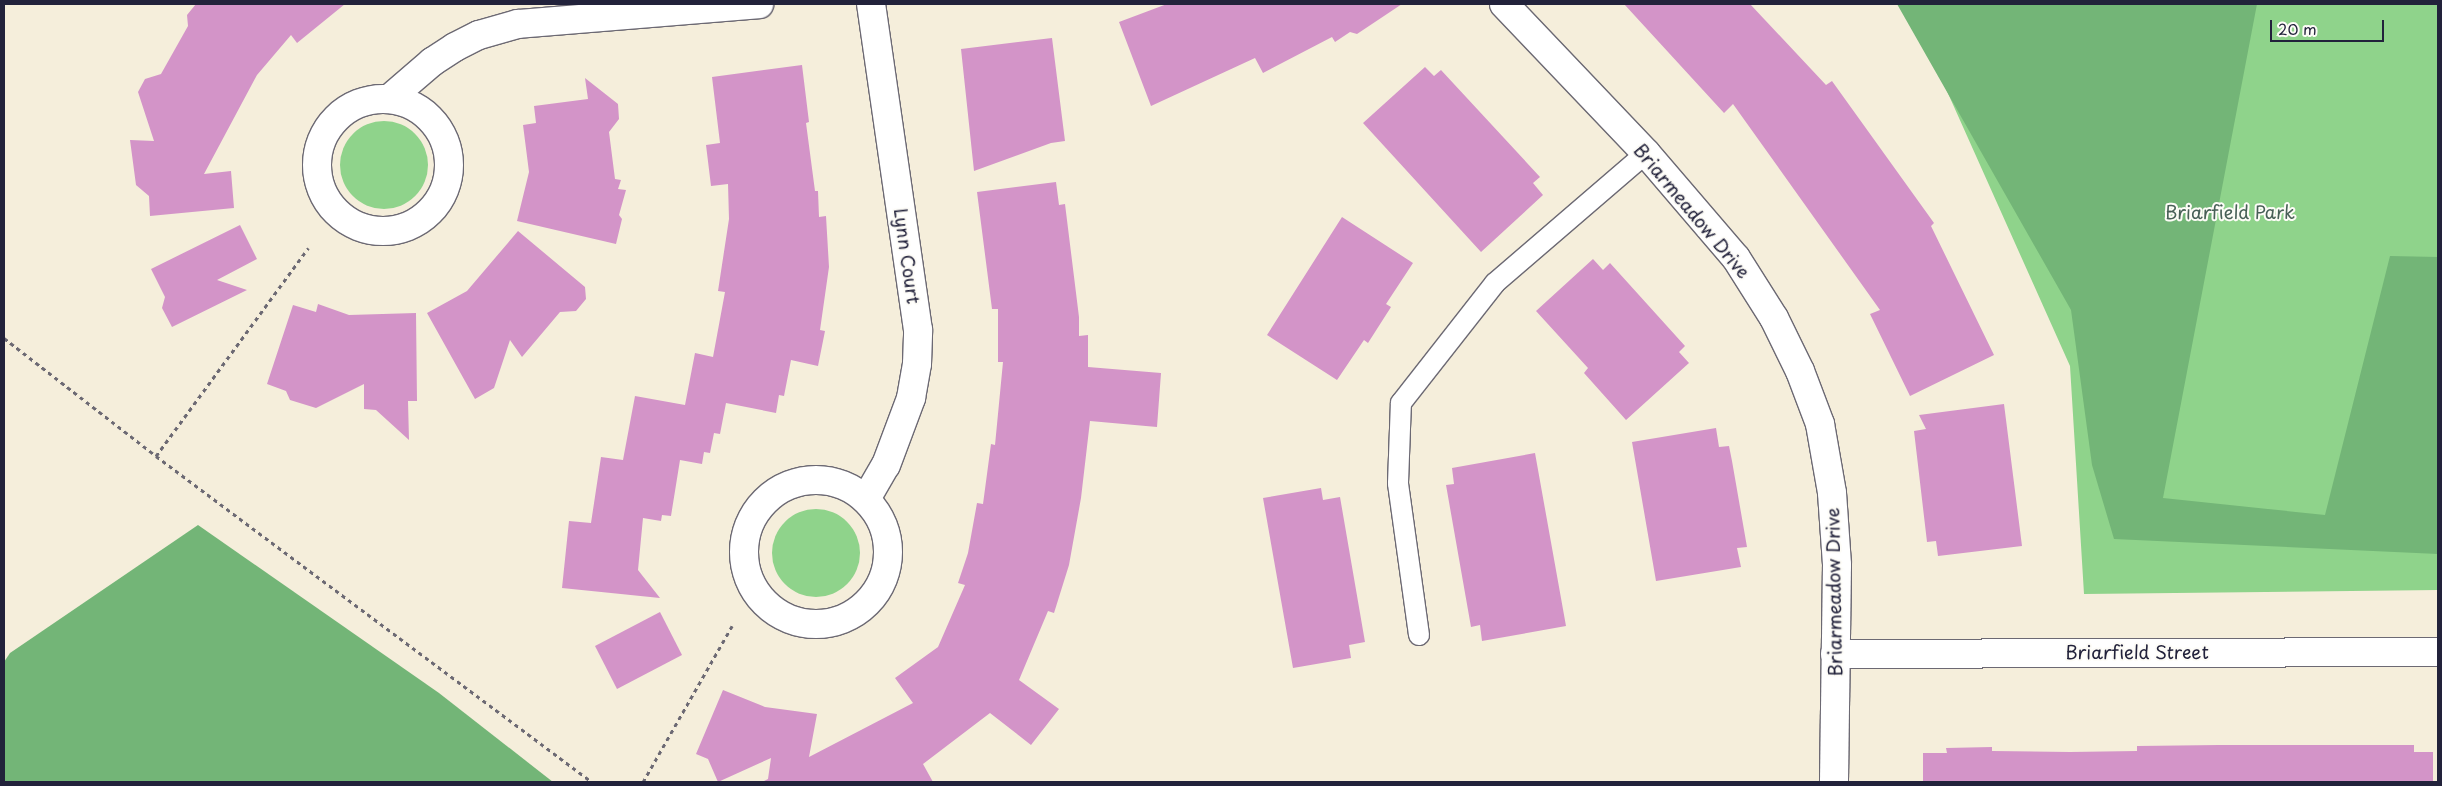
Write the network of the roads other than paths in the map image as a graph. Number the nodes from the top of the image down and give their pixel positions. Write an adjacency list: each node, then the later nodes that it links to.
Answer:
1 (759, 4): 4 (street)
2 (871, 4): 6 (street, Lynn Court)
3 (1504, 4): 5 (street, Briarmeadow Drive)
4 (388, 99): 4 (street)
5 (1646, 153): 7 (lane); 9 (street, Briarmeadow Drive)
6 (866, 499): 6 (street)
7 (1419, 635)
8 (2438, 652): 9 (street, Briarfield Street)
9 (1835, 654): 10 (street, Briarmeadow Drive)
10 (1834, 782)

